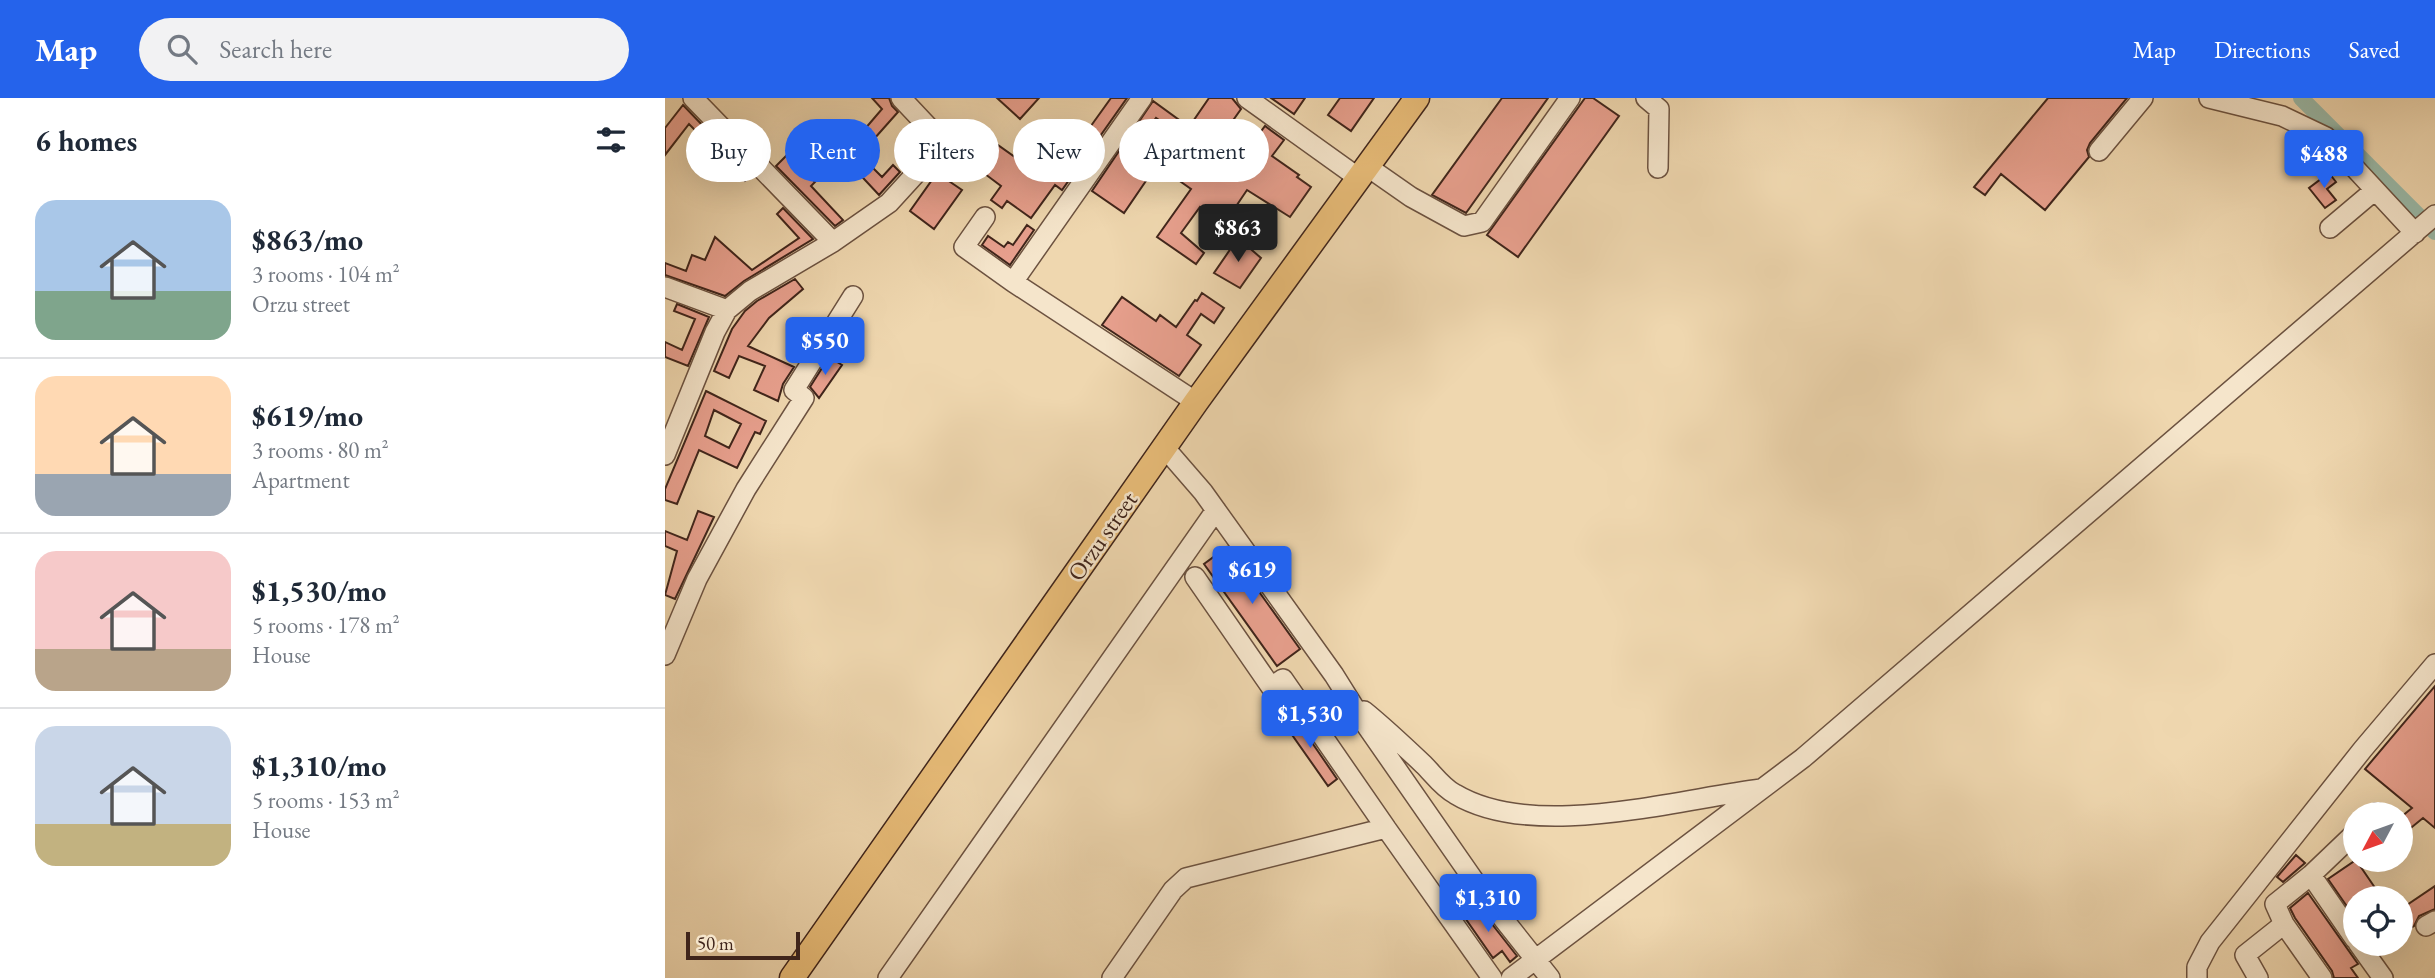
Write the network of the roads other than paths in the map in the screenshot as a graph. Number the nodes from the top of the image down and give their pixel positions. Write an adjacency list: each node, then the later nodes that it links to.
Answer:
1 (693, 98): 18 (street)
2 (901, 98): 18 (street)
3 (1142, 98): 19 (street)
4 (1247, 98): 12 (street)
5 (1417, 98): 12 (main road, Orzu street)
6 (1570, 98): 12 (street)
7 (1646, 98): 11 (street)
8 (2143, 98): 10 (street)
9 (2209, 98): 13 (street)
10 (2099, 152)
11 (1658, 168)
12 (1364, 173): 23 (main road, Orzu street)
13 (2375, 190): 16 (street); 17 (street)
14 (2435, 215): 17 (street)
15 (985, 216): 19 (street)
16 (2330, 229)
17 (2415, 233): 31 (street)
18 (833, 242): 22 (street)
19 (1013, 282): 23 (street)
20 (665, 287): 22 (street)
21 (853, 296): 28 (street)
22 (727, 310): 24 (street)
23 (1196, 402): 25 (main road, Orzu street)
24 (667, 443)
25 (1164, 447): 26 (street); 39 (main road, Orzu street)
26 (1216, 510): 30 (street); 40 (street)
27 (1195, 577): 32 (street)
28 (665, 655)
29 (2435, 664): 45 (street)
30 (1350, 701): 31 (street); 38 (street)
31 (1762, 789): 38 (street)
32 (1386, 828): 41 (street); 42 (street)
33 (2343, 844): 34 (street)
34 (2311, 875): 35 (street); 36 (street)
35 (2343, 921)
36 (2284, 924): 46 (street); 47 (street)
37 (2368, 956): 48 (street)
38 (1536, 959): 43 (street); 44 (street)
39 (792, 978)
40 (888, 978)
41 (1112, 978)
42 (1492, 978)
43 (1511, 978)
44 (1550, 978)
45 (2197, 978)
46 (2259, 978)
47 (2322, 978)
48 (2383, 978)

